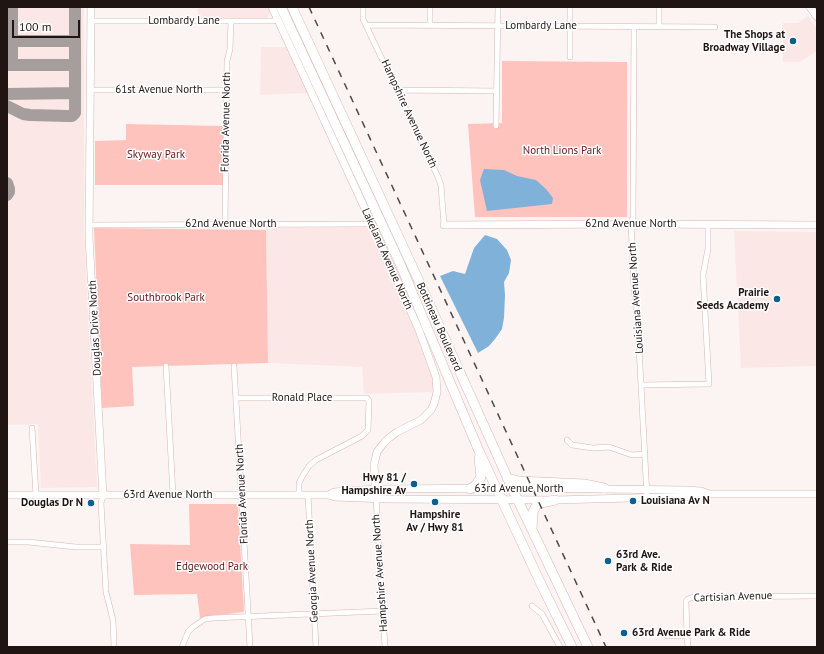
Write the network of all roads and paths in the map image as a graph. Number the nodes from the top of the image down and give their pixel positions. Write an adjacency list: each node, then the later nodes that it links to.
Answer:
1 (91, 7): 13 (street, Douglas Drive North)
2 (272, 7): 12 (street, Lakeland Avenue North)
3 (281, 7): 41 (highway, Bottineau Boulevard)
4 (292, 7): 43 (highway, Bottineau Boulevard)
5 (363, 7): 15 (street, Hampshire Avenue North)
6 (430, 7): 16 (street)
7 (498, 7): 17 (street)
8 (570, 7): 18 (street)
9 (660, 7): 20 (street)
10 (810, 7): 11 (street)
11 (817, 17)
12 (277, 19): 14 (street, Lombardy Lane); 29 (street, Lakeland Avenue North)
13 (91, 21): 14 (street, Lombardy Lane); 23 (street, Douglas Drive North)
14 (231, 21): 24 (street, Florida Avenue North)
15 (367, 25): 16 (street, Lombardy Lane); 25 (street, Hampshire Avenue North)
16 (430, 26): 17 (street, Lombardy Lane)
17 (498, 26): 18 (street, Lombardy Lane); 26 (street)
18 (570, 26): 19 (street, Lombardy Lane); 22 (street)
19 (634, 26): 20 (street, Lombardy Lane); 30 (street, Louisiana Avenue North)
20 (660, 27): 21 (street, Lombardy Lane)
21 (715, 27)
22 (570, 57)
23 (91, 90): 24 (street, 61st Avenue North); 31 (street, Douglas Drive North)
24 (226, 90): 28 (street, Florida Avenue North)
25 (398, 90): 26 (street); 32 (street, Hampshire Avenue North)
26 (498, 91): 27 (street)
27 (496, 126)
28 (225, 224): 29 (street, 62nd Avenue North); 31 (street, 62nd Avenue North)
29 (372, 224): 47 (street, Lakeland Avenue North)
30 (631, 224): 32 (street, 62nd Avenue North); 33 (street, 62nd Avenue North); 37 (street, Louisiana Avenue North)
31 (90, 225): 58 (street, Douglas Drive North)
32 (444, 225)
33 (708, 225): 34 (street, 62nd Avenue North); 37 (street)
34 (817, 226)
35 (166, 366): 53 (street)
36 (234, 366): 38 (street, Florida Avenue North)
37 (641, 386): 42 (street, Louisiana Avenue North)
38 (236, 398): 54 (street, Florida Avenue North); 55 (street, Ronald Place)
39 (32, 428): 52 (street)
40 (567, 440): 42 (street)
41 (479, 451): 44 (highway, Bottineau Boulevard); 48 (highway)
42 (645, 454): 49 (street, Louisiana Avenue North)
43 (507, 478): 45 (highway, Bottineau Boulevard); 46 (highway)
44 (497, 488): 45 (street, 63rd Avenue North); 48 (street, 63rd Avenue North); 60 (highway, Bottineau Boulevard)
45 (512, 488): 46 (street, 63rd Avenue North); 61 (highway, Bottineau Boulevard)
46 (604, 488): 49 (street, 63rd Avenue North)
47 (375, 489): 48 (street, 63rd Avenue North); 57 (street, 63rd Avenue North); 59 (street, Lakeland Avenue North)
48 (470, 489)
49 (647, 493): 50 (street, 63rd Avenue North); 62 (street, 63rd Avenue North)
50 (817, 494)
51 (7, 495): 52 (street, 63rd Avenue North)
52 (36, 495): 58 (street, 63rd Avenue North)
53 (173, 495): 54 (street, 63rd Avenue North); 58 (street, 63rd Avenue North)
54 (242, 495): 55 (street, 63rd Avenue North); 70 (street, Florida Avenue North)
55 (299, 495): 56 (street, 63rd Avenue North)
56 (308, 495): 57 (street, 63rd Avenue North); 69 (street, Georgia Avenue North)
57 (329, 495): 59 (street, 63rd Avenue North)
58 (103, 496): 65 (street, Douglas Drive North)
59 (376, 498): 60 (street, 63rd Avenue North); 68 (street, Hampshire Avenue North)
60 (502, 500): 61 (street, 63rd Avenue North); 79 (highway, Bottineau Boulevard)
61 (518, 500): 62 (street, 63rd Avenue North); 63 (highway, Bottineau Boulevard)
62 (555, 500): 63 (highway)
63 (532, 531): 80 (highway, Bottineau Boulevard)
64 (7, 542): 65 (street)
65 (104, 547): 73 (street, Douglas Drive North)
66 (817, 596): 72 (street, Cartisian Avenue)
67 (532, 606): 78 (street)
68 (383, 611): 69 (street); 77 (street, Hampshire Avenue North)
69 (314, 614): 70 (street); 76 (street, Georgia Avenue North)
70 (248, 616): 74 (street); 75 (street, Florida Avenue North)
71 (667, 636): 72 (street)
72 (687, 636): 81 (street)
73 (114, 647)
74 (182, 647)
75 (250, 647)
76 (316, 647)
77 (385, 647)
78 (560, 647)
79 (572, 647)
80 (588, 647)
81 (688, 647)

